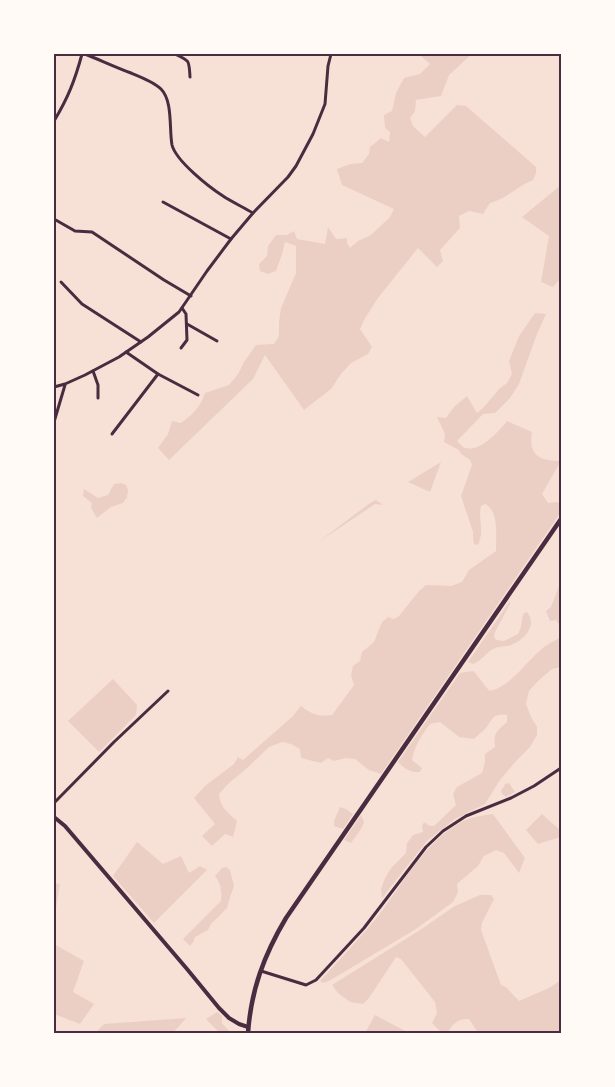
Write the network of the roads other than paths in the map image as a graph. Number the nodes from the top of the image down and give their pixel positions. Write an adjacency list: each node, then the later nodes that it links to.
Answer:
1 (83, 54): 5 (street); 7 (street)
2 (176, 54): 4 (street)
3 (331, 54): 7 (street)
4 (190, 77)
5 (54, 120)
6 (163, 202): 9 (street)
7 (253, 213): 9 (street)
8 (54, 219): 11 (street)
9 (232, 239): 11 (street)
10 (61, 282): 15 (street)
11 (190, 296): 12 (street)
12 (182, 308): 13 (street); 15 (street)
13 (186, 324): 14 (street); 16 (street)
14 (217, 340)
15 (140, 342): 17 (street)
16 (181, 348)
17 (126, 352): 18 (street); 19 (street)
18 (93, 371): 20 (street); 23 (street)
19 (158, 374): 22 (street); 25 (street)
20 (65, 384): 21 (street); 24 (street)
21 (54, 387)
22 (198, 395)
23 (98, 398)
24 (54, 422)
25 (112, 434)
26 (561, 519): 31 (main road)
27 (168, 691): 29 (street)
28 (561, 768): 31 (street)
29 (54, 803)
30 (54, 817): 32 (street)
31 (260, 971): 32 (main road)
32 (248, 1027): 33 (main road)
33 (248, 1033)

